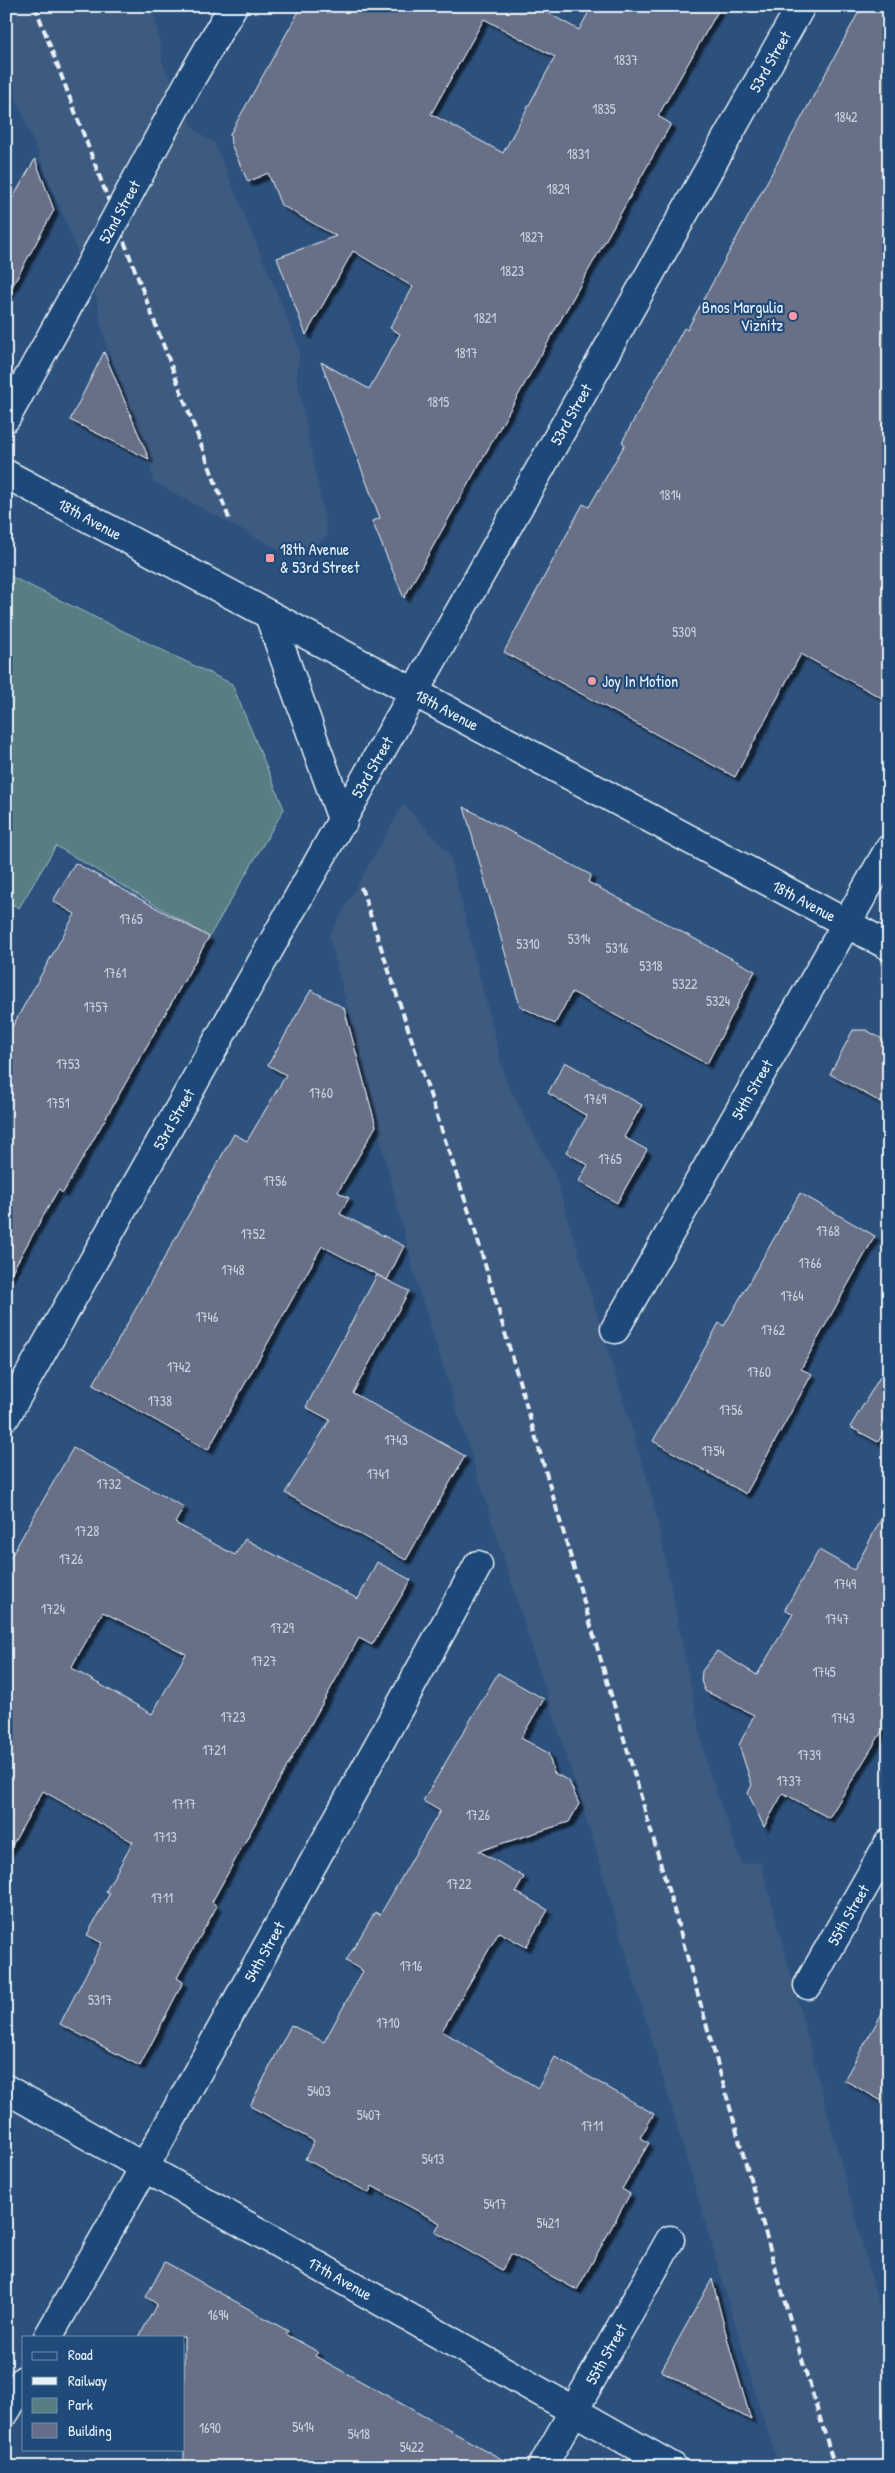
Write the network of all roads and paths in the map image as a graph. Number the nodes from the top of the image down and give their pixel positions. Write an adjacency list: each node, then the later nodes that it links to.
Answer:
1 (233, 6): 3 (street, 52nd Street, bridge)
2 (801, 6): 6 (street, 53rd Street)
3 (6, 418)
4 (6, 474): 5 (street, 18th Avenue)
5 (269, 614): 6 (street, 18th Avenue); 7 (street, 53rd Street)
6 (414, 693): 7 (street, 53rd Street); 9 (street, 18th Avenue)
7 (343, 822): 12 (street, 53rd Street)
8 (889, 848): 9 (street, 54th Street)
9 (847, 923): 10 (street, 18th Avenue); 11 (street, 54th Street)
10 (889, 946)
11 (615, 1329)
12 (6, 1416)
13 (478, 1564): 17 (street, 54th Street)
14 (889, 1844): 15 (street, 55th Street)
15 (808, 1985)
16 (6, 2089): 17 (street, 17th Avenue)
17 (144, 2167): 19 (street, 54th Street); 22 (street, 17th Avenue)
18 (670, 2240): 22 (street, 55th Street)
19 (49, 2336)
20 (22, 2383): 21 (street)
21 (6, 2411)
22 (574, 2411): 23 (street, 55th Street); 24 (street, 17th Avenue)
23 (542, 2467)
24 (673, 2467)

